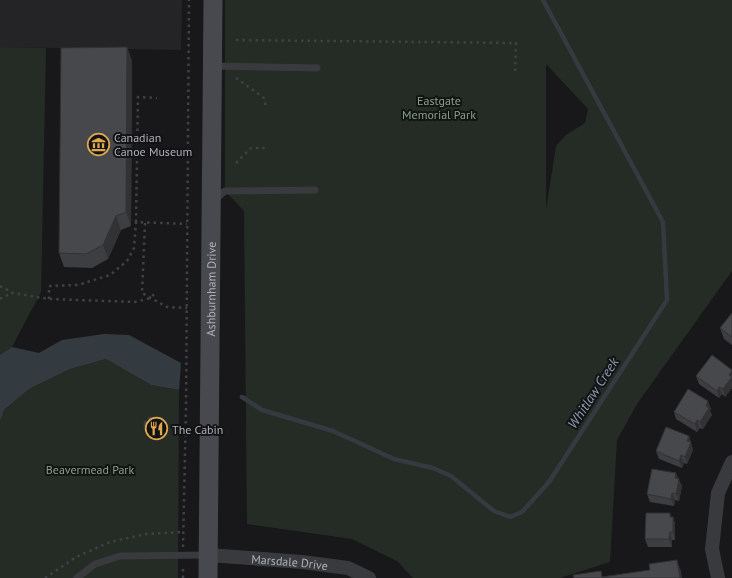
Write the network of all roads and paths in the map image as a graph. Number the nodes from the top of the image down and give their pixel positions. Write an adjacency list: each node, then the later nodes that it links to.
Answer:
1 (189, 0): 16 (path)
2 (213, 0): 4 (main road, Ashburnham Drive)
3 (236, 40): 6 (path)
4 (212, 66): 5 (lane); 13 (main road, Ashburnham Drive)
5 (317, 68)
6 (515, 72)
7 (236, 78): 9 (path)
8 (157, 98): 14 (path)
9 (266, 108)
10 (266, 148): 11 (path)
11 (236, 163)
12 (315, 190): 13 (lane)
13 (211, 202): 25 (main road, Ashburnham Drive)
14 (136, 222): 15 (path); 22 (path)
15 (145, 222): 16 (path); 20 (path)
16 (187, 224): 23 (path)
17 (0, 286): 18 (path)
18 (12, 293): 21 (path); 22 (path)
19 (155, 293): 20 (path)
20 (151, 298): 22 (path); 23 (path)
21 (0, 299)
22 (50, 299)
23 (187, 308): 26 (path)
24 (732, 462): 31 (street)
25 (208, 555): 26 (lane); 29 (main road, Ashburnham Drive); 30 (street, Marsdale Drive)
26 (183, 556): 27 (lane); 28 (path)
27 (77, 578)
28 (183, 578)
29 (208, 578)
30 (369, 578)
31 (718, 578)

